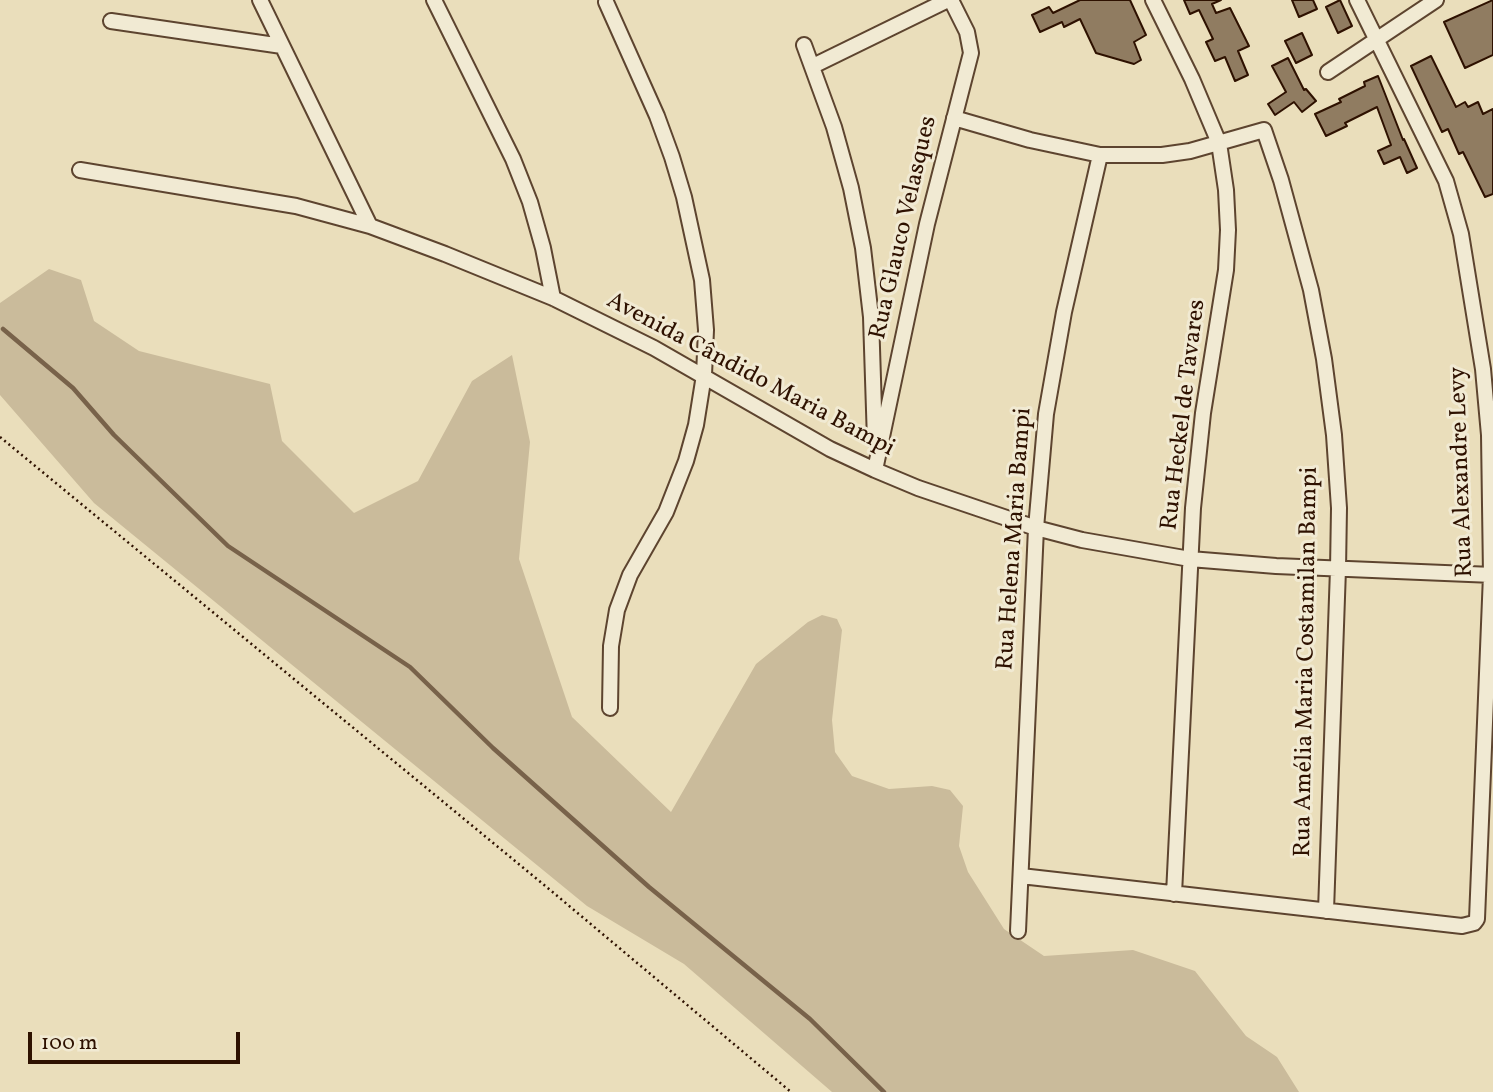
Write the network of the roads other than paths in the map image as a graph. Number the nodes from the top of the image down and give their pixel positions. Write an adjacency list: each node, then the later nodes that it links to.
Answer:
1 (260, 0): 11 (street)
2 (434, 0): 19 (street)
3 (949, 0): 12 (street); 14 (street, Rua Glauco Velasques)
4 (1153, 0): 15 (street, Rua Heckel de Tavares)
5 (1357, 0): 9 (street, Rua Alexandre Levy)
6 (1436, 0): 9 (street)
7 (606, 2): 20 (street)
8 (111, 21): 11 (street)
9 (1377, 39): 13 (street); 25 (street, Rua Alexandre Levy)
10 (804, 45): 12 (street)
11 (282, 46): 18 (street)
12 (813, 66): 21 (street)
13 (1328, 72)
14 (954, 118): 16 (street); 21 (street, Rua Glauco Velasques)
15 (1219, 143): 16 (street); 23 (street, Rua Heckel de Tavares); 24 (street, Rua Amélia Maria Costamilan Bampi)
16 (1100, 155): 22 (street, Rua Helena Maria Bampi)
17 (80, 170): 18 (street, Avenida Cândido Maria Bampi)
18 (370, 226): 19 (street, Avenida Cândido Maria Bampi)
19 (553, 298): 20 (street, Avenida Cândido Maria Bampi)
20 (704, 375): 21 (street, Avenida Cândido Maria Bampi); 26 (street)
21 (875, 470): 22 (street, Avenida Cândido Maria Bampi)
22 (1035, 528): 23 (street, Avenida Cândido Maria Bampi); 27 (street, Rua Helena Maria Bampi)
23 (1190, 559): 24 (street, Avenida Cândido Maria Bampi); 28 (street, Rua Heckel de Tavares)
24 (1338, 569): 25 (street, Avenida Cândido Maria Bampi); 29 (street, Rua Amélia Maria Costamilan Bampi)
25 (1492, 575): 29 (street, Rua Alexandre Levy)
26 (610, 708)
27 (1021, 876): 28 (street); 30 (street, Rua Helena Maria Bampi)
28 (1174, 894): 29 (street)
29 (1326, 911)
30 (1018, 931)

